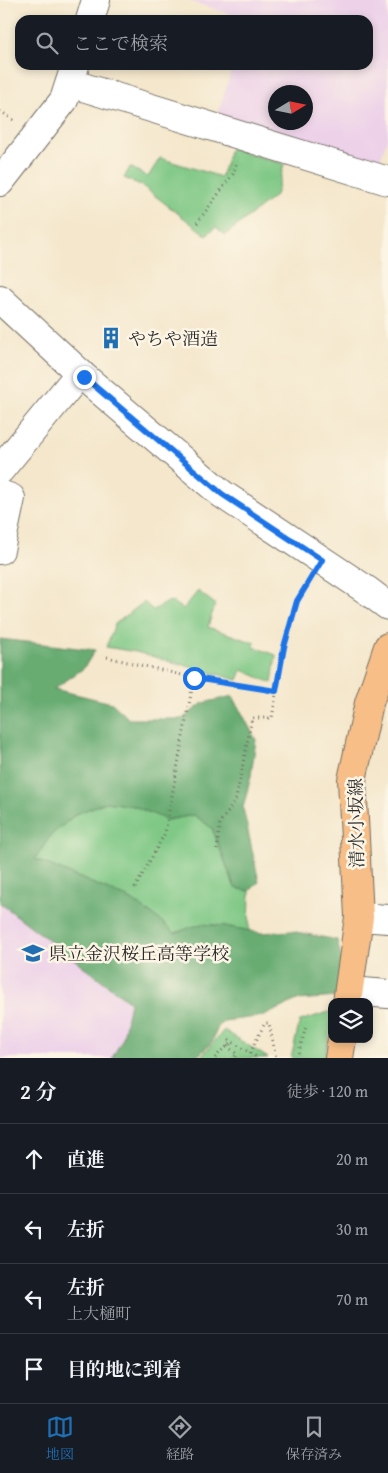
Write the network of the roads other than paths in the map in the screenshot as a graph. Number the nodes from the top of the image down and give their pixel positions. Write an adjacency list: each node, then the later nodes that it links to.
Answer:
1 (96, 0): 2 (street)
2 (92, 15)
3 (73, 74): 4 (street); 5 (street)
4 (388, 181)
5 (0, 182)
6 (0, 299): 7 (street)
7 (80, 373): 8 (street); 11 (street)
8 (0, 470)
9 (0, 494): 10 (street)
10 (0, 550)
11 (388, 606)
12 (388, 647): 13 (main road, 清水小坂線)
13 (359, 917): 14 (street); 16 (main road, 清水小坂線)
14 (388, 919)
15 (388, 994): 16 (street)
16 (348, 996)
17 (341, 1043): 18 (main road)
18 (339, 1058)

